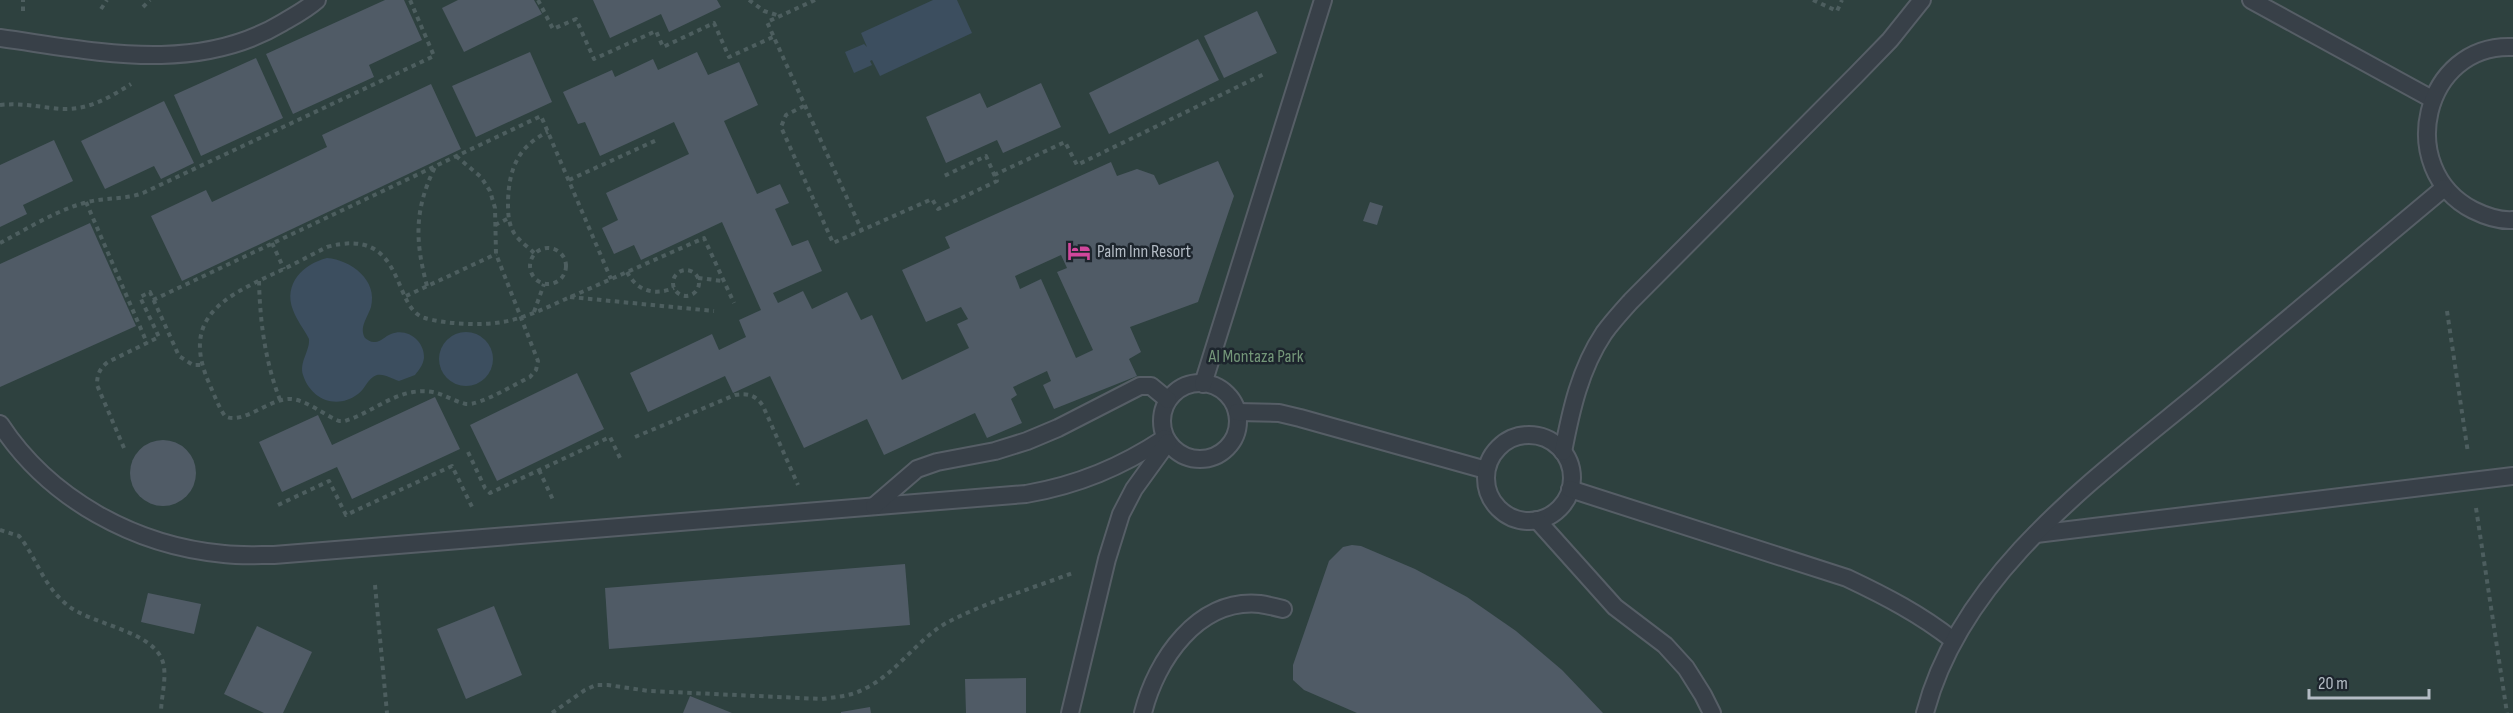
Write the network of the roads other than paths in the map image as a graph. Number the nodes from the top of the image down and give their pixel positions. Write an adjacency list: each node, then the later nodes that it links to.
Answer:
1 (317, 0): 5 (lane)
2 (1323, 0): 10 (lane)
3 (1922, 0): 15 (lane)
4 (2251, 0): 7 (lane)
5 (0, 38)
6 (2513, 47): 7 (lane)
7 (2432, 99): 8 (lane)
8 (2444, 188): 9 (lane); 21 (lane)
9 (2513, 220)
10 (1203, 384): 11 (lane); 12 (lane)
11 (1168, 400): 14 (lane); 19 (lane)
12 (1237, 412): 14 (lane); 16 (lane)
13 (0, 424): 19 (lane)
14 (1167, 440): 19 (lane); 24 (lane)
15 (1563, 452): 16 (lane); 18 (lane)
16 (1486, 470): 20 (lane)
17 (2513, 476): 21 (lane)
18 (1570, 489): 20 (lane); 23 (lane)
19 (874, 506)
20 (1537, 520): 26 (lane)
21 (2036, 534): 23 (lane)
22 (1283, 609): 25 (lane)
23 (1953, 640): 27 (lane)
24 (1070, 713)
25 (1143, 713)
26 (1712, 713)
27 (1924, 713)

